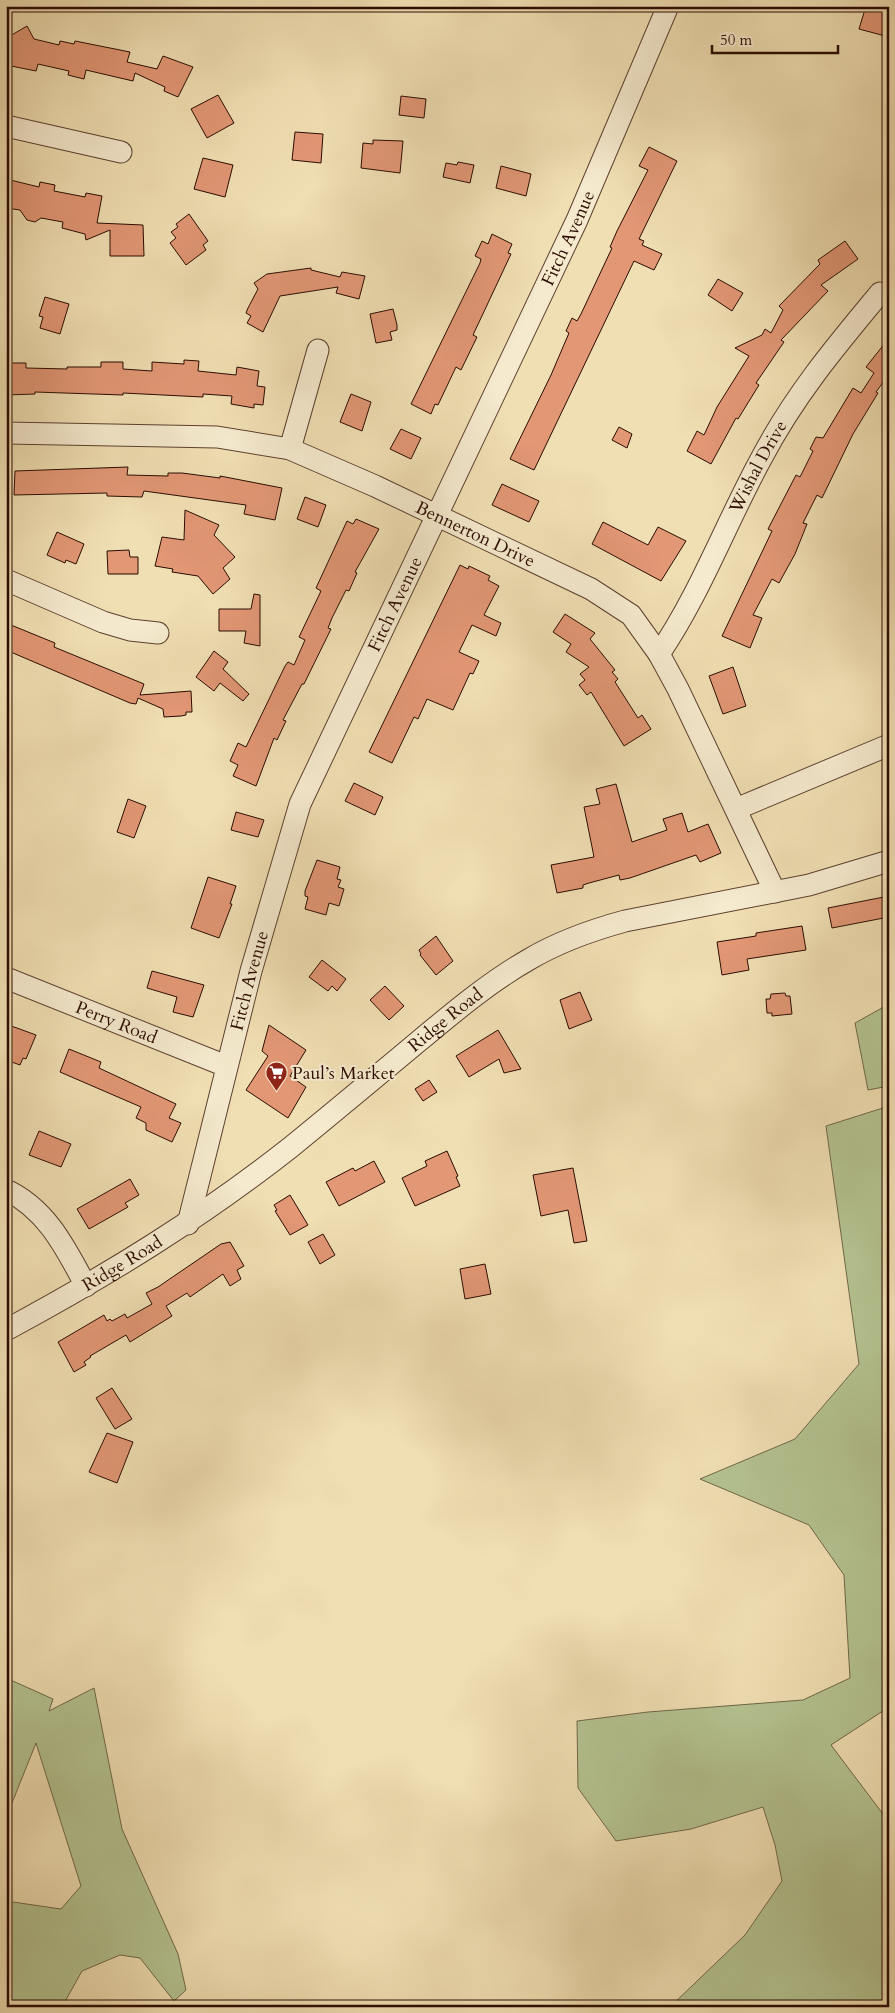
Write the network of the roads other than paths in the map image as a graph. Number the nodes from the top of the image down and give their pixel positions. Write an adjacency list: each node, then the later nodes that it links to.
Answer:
1 (668, 6): 8 (street, Fitch Avenue)
2 (6, 126): 3 (street)
3 (121, 152)
4 (880, 293): 11 (street, Wishal Drive)
5 (318, 350): 7 (street)
6 (6, 433): 7 (street, Bennerton Drive)
7 (290, 449): 8 (street, Bennerton Drive)
8 (435, 517): 11 (street, Bennerton Drive); 17 (street, Fitch Avenue)
9 (6, 580): 10 (street)
10 (158, 633)
11 (658, 654): 13 (street, Bennerton Drive)
12 (889, 744): 13 (street)
13 (736, 809): 15 (street, Bennerton Drive)
14 (889, 861): 15 (street, Ridge Road)
15 (775, 892): 19 (street, Ridge Road)
16 (6, 978): 17 (street, Perry Road)
17 (226, 1066): 19 (street, Fitch Avenue)
18 (6, 1190): 20 (street)
19 (188, 1224): 20 (street, Ridge Road)
20 (86, 1286): 21 (street, Ridge Road)
21 (6, 1330)

